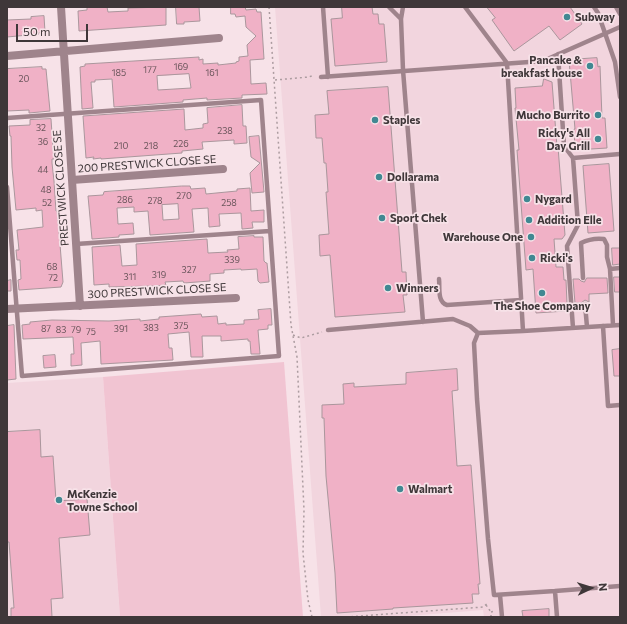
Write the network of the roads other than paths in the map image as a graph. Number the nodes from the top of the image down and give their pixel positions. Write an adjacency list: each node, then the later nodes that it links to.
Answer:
1 (61, 7): 13 (street, PRESTWICK CLOSE SE)
2 (323, 7): 19 (lane)
3 (389, 7): 9 (lane)
4 (403, 7): 9 (lane)
5 (465, 7): 16 (lane)
6 (594, 7): 11 (lane)
7 (616, 7): 8 (lane)
8 (620, 14)
9 (402, 19): 17 (lane)
10 (620, 27): 11 (lane)
11 (605, 33): 14 (lane); 20 (lane)
12 (219, 38): 13 (street)
13 (64, 52): 15 (street); 21 (street, PRESTWICK CLOSE SE)
14 (558, 54): 16 (lane); 24 (lane)
15 (7, 56)
16 (506, 63): 17 (lane); 35 (lane)
17 (403, 70): 19 (lane); 40 (lane)
18 (321, 77): 19 (lane)
19 (328, 77)
20 (620, 97)
21 (68, 114): 22 (lane); 26 (street, PRESTWICK CLOSE SE); 28 (lane)
22 (7, 118)
23 (620, 154): 24 (lane)
24 (573, 158): 45 (lane)
25 (223, 169): 26 (street, 200 PRESTWICK CLOSE SE)
26 (72, 180): 29 (street, PRESTWICK CLOSE SE)
27 (7, 187): 38 (lane)
28 (270, 231): 29 (lane); 38 (lane)
29 (76, 244): 37 (street, PRESTWICK CLOSE SE)
30 (620, 268): 31 (lane)
31 (610, 269): 32 (lane); 41 (lane)
32 (583, 278)
33 (440, 279): 35 (lane)
34 (236, 298): 37 (street, 300 PRESTWICK CLOSE SE)
35 (521, 300): 47 (lane)
36 (585, 304): 44 (lane)
37 (80, 306): 38 (street)
38 (16, 308): 39 (street)
39 (7, 309)
40 (423, 322): 46 (lane); 48 (lane)
41 (613, 325): 42 (lane); 43 (lane)
42 (620, 325)
43 (603, 326): 44 (lane); 49 (lane)
44 (587, 327): 45 (lane)
45 (573, 328): 47 (lane)
46 (328, 330)
47 (523, 332): 48 (lane)
48 (478, 333): 52 (lane)
49 (620, 405)
50 (620, 586): 51 (lane)
51 (555, 591): 52 (lane); 54 (lane)
52 (500, 595): 53 (lane)
53 (502, 617)
54 (557, 617)

